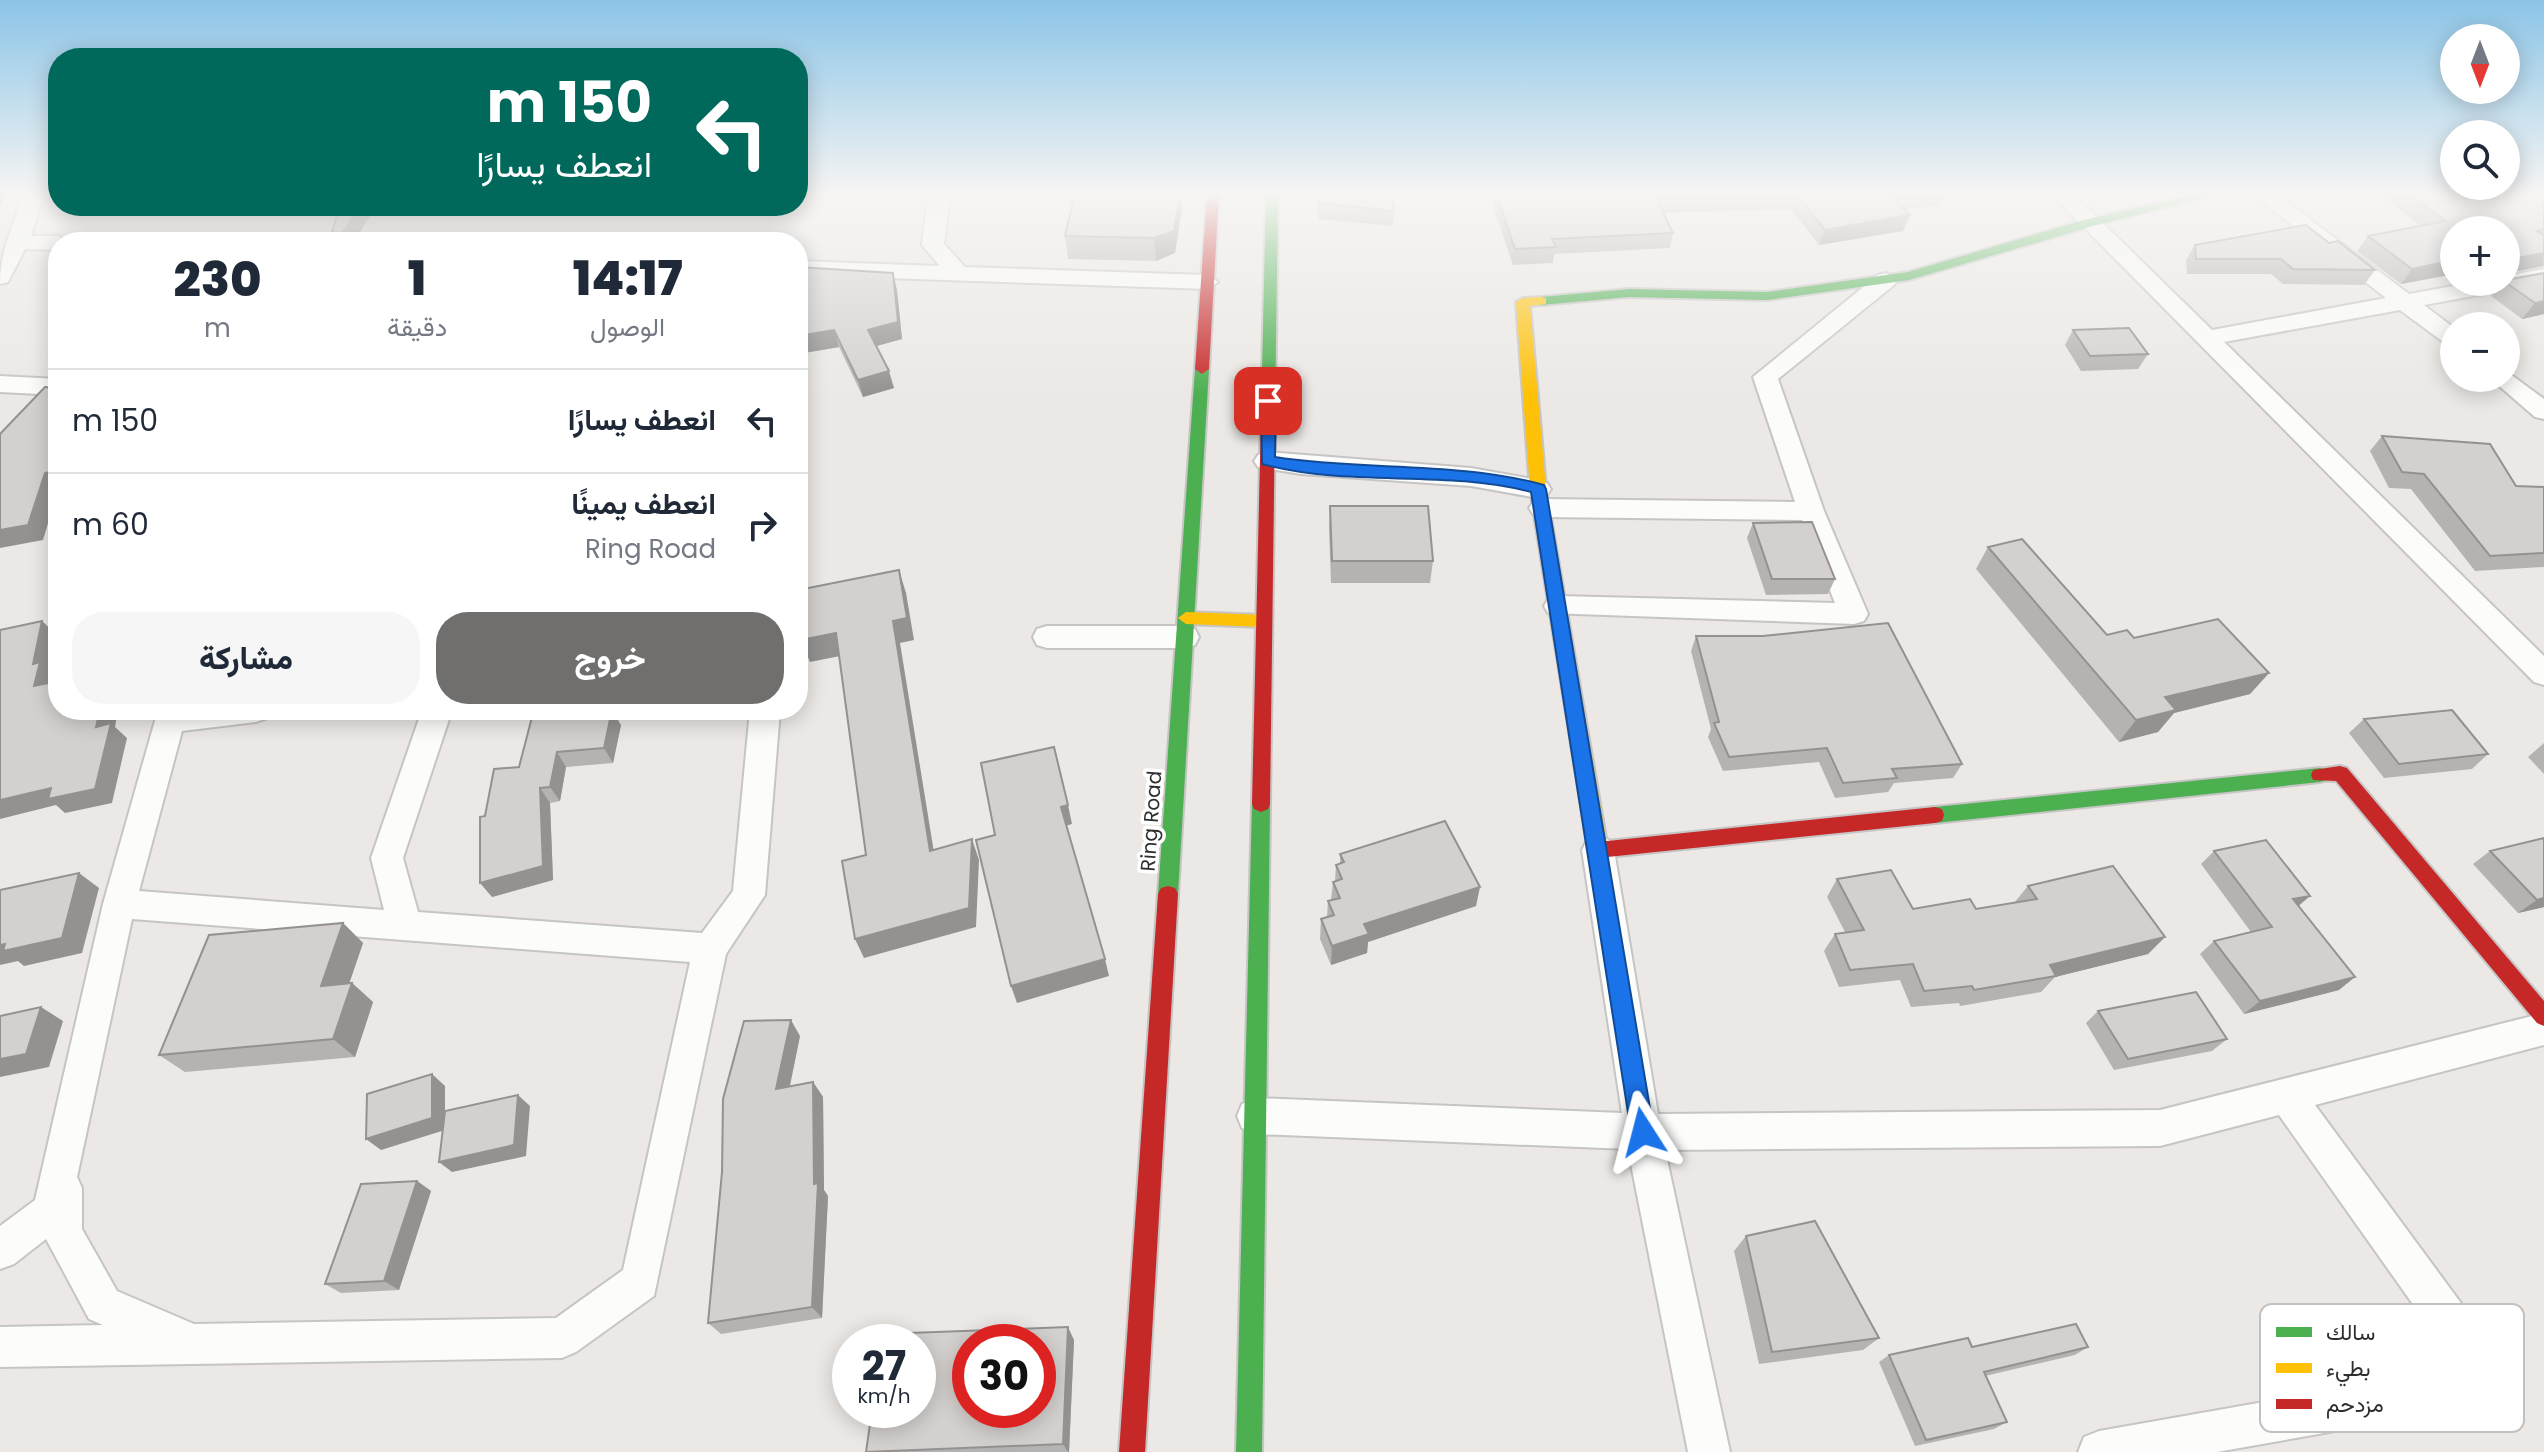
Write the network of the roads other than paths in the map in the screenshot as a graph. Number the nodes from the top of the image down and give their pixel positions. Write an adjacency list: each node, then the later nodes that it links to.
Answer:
1 (947, 261): 8 (street)
2 (1208, 261): 11 (main road, Ring Road)
3 (1271, 261): 19 (main road)
4 (1961, 261): 10 (main road)
5 (2126, 261): 14 (street)
6 (2351, 261): 12 (street)
7 (808, 268): 8 (street)
8 (959, 274): 11 (street)
9 (2544, 276): 12 (street)
10 (1886, 280): 20 (main road); 21 (street)
11 (1207, 282): 24 (main road, Ring Road)
12 (2405, 301): 13 (street); 14 (street)
13 (2440, 328)
14 (2204, 339): 26 (street)
15 (0, 384): 16 (street)
16 (48, 386)
17 (2520, 392): 18 (street)
18 (2544, 411)
19 (1267, 461): 20 (street); 23 (main road)
20 (1540, 498): 21 (street); 22 (main road)
21 (1811, 511): 22 (street)
22 (1558, 606): 30 (main road)
23 (1264, 621): 24 (main road); 37 (main road)
24 (1185, 628): 25 (street); 45 (main road, Ring Road)
25 (1047, 637)
26 (2544, 674)
27 (170, 720): 31 (street)
28 (434, 720): 32 (street)
29 (764, 720): 33 (street)
30 (1598, 850): 34 (main road); 38 (street)
31 (119, 904): 32 (street); 39 (street)
32 (405, 927): 33 (street)
33 (710, 949): 42 (street)
34 (2544, 1016)
35 (2544, 1029): 36 (street)
36 (2286, 1095): 38 (street); 41 (street)
37 (1255, 1116): 38 (street); 46 (main road)
38 (1643, 1132): 47 (street)
39 (63, 1162): 40 (street); 42 (street)
40 (0, 1250)
41 (2437, 1304)
42 (194, 1344): 43 (street)
43 (0, 1347)
44 (2260, 1423): 48 (street)
45 (1132, 1452)
46 (1249, 1452)
47 (1709, 1452)
48 (2099, 1452)

